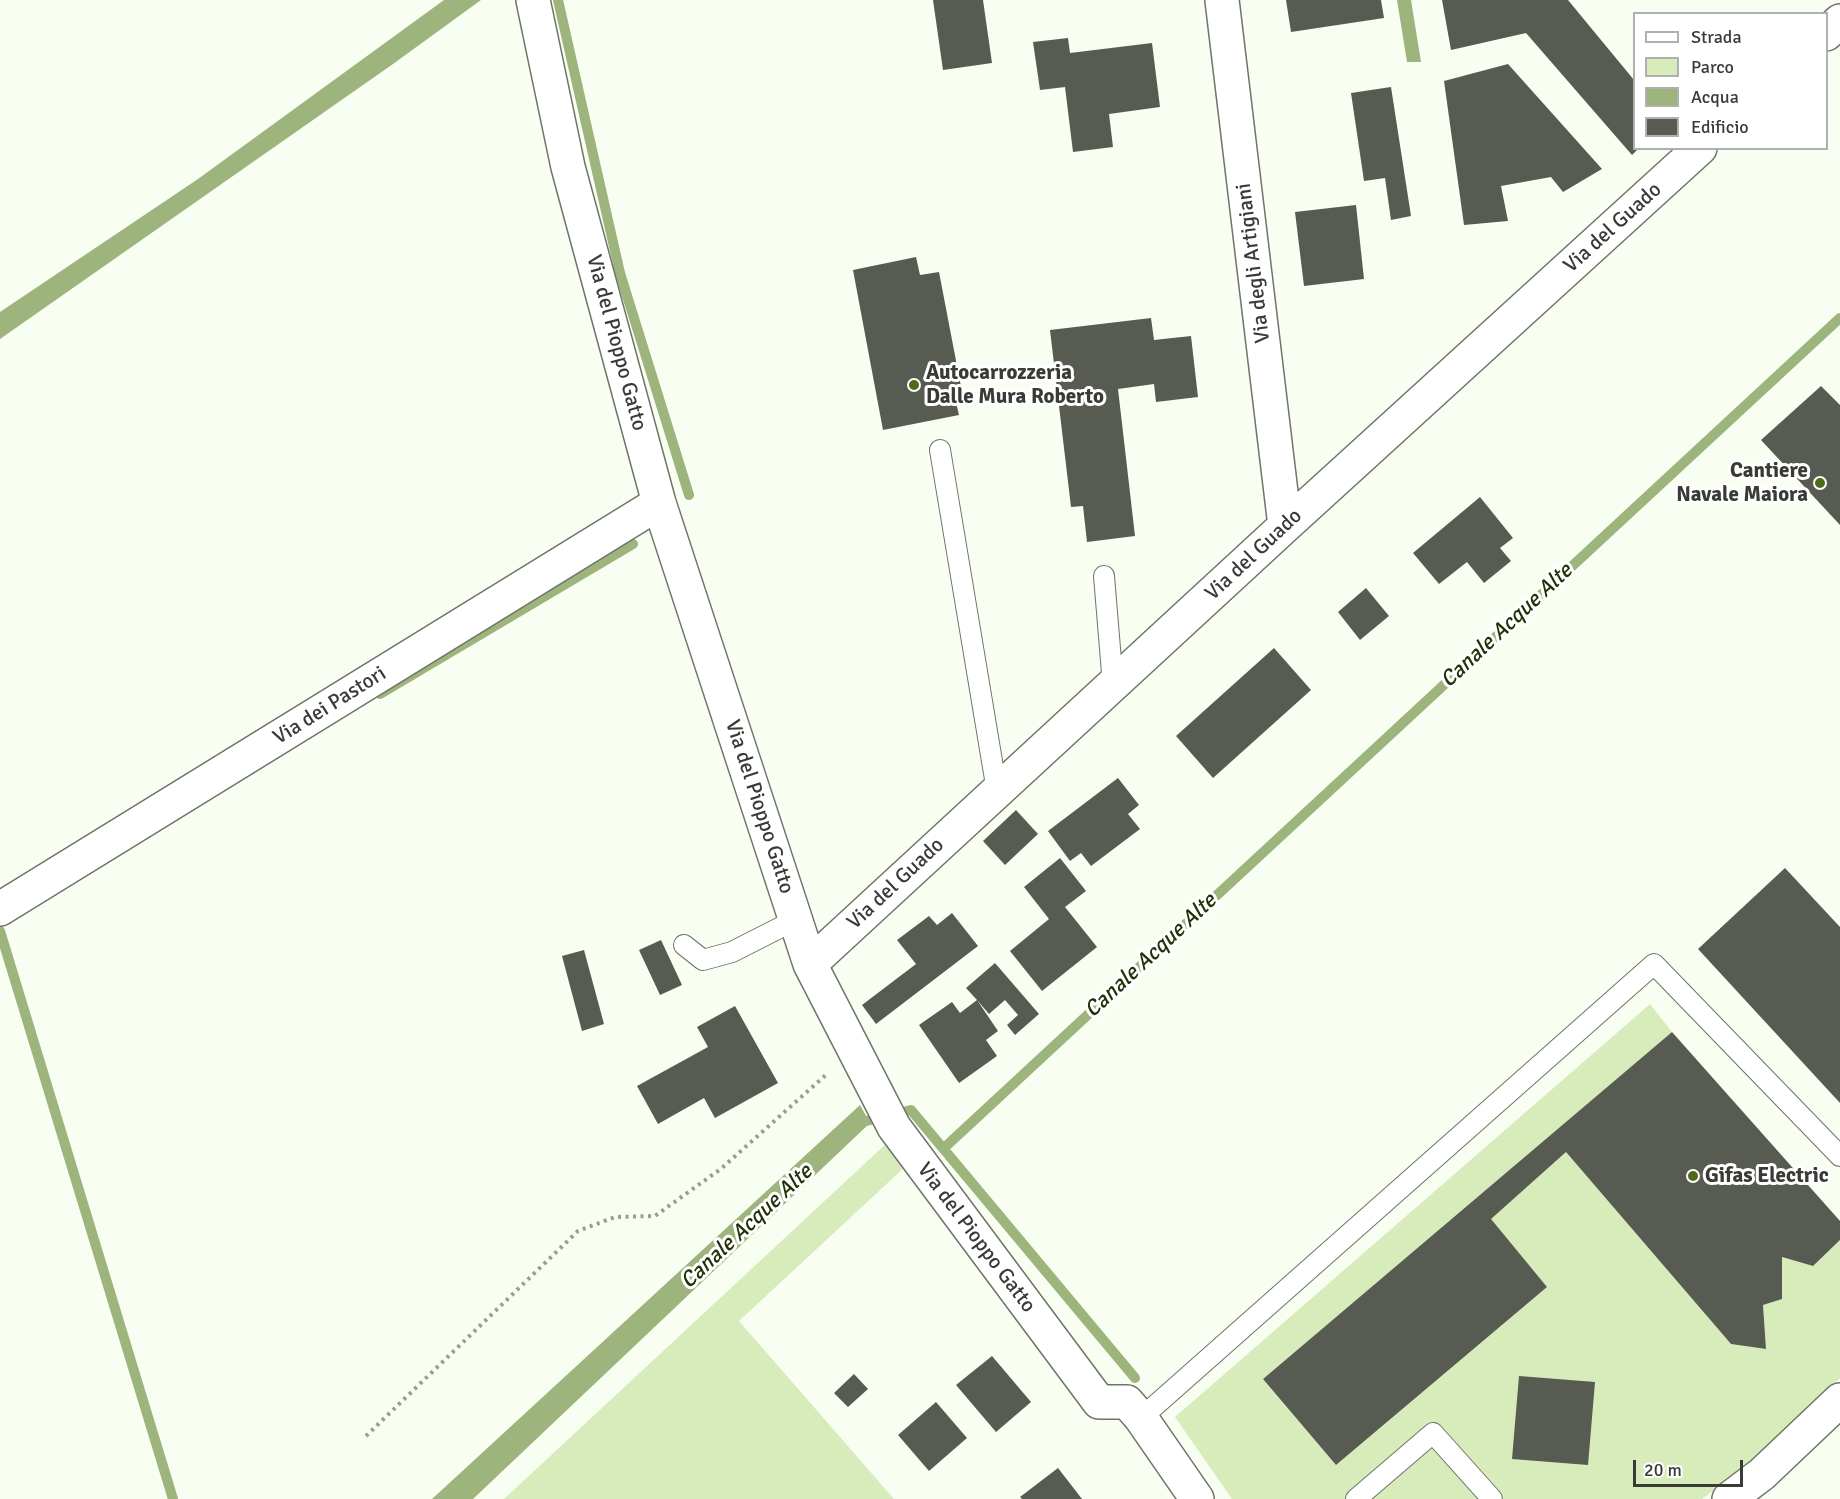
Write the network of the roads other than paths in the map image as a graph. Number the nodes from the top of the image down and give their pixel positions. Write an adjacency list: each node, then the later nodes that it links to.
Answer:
1 (533, 0): 7 (street, Via del Pioppo Gatto)
2 (1222, 0): 8 (street, Via degli Artigiani)
3 (1840, 21): 4 (street)
4 (1828, 33)
5 (1698, 150): 8 (street, Via del Guado)
6 (940, 450): 11 (lane)
7 (659, 503): 12 (street, Via dei Pastori); 13 (street, Via del Pioppo Gatto)
8 (1285, 526): 10 (street, Via del Guado)
9 (1104, 576): 10 (lane)
10 (1113, 685): 11 (street, Via del Guado)
11 (997, 791): 15 (street, Via del Guado)
12 (0, 909)
13 (795, 920): 14 (lane); 15 (street, Via del Pioppo Gatto)
14 (684, 945)
15 (810, 964): 18 (street, Via del Pioppo Gatto)
16 (1840, 1156): 18 (lane)
17 (1840, 1400): 22 (street)
18 (1141, 1418): 19 (street, Via del Pioppo Gatto)
19 (1197, 1499)
20 (1356, 1499): 21 (lane)
21 (1492, 1499)
22 (1729, 1499)

